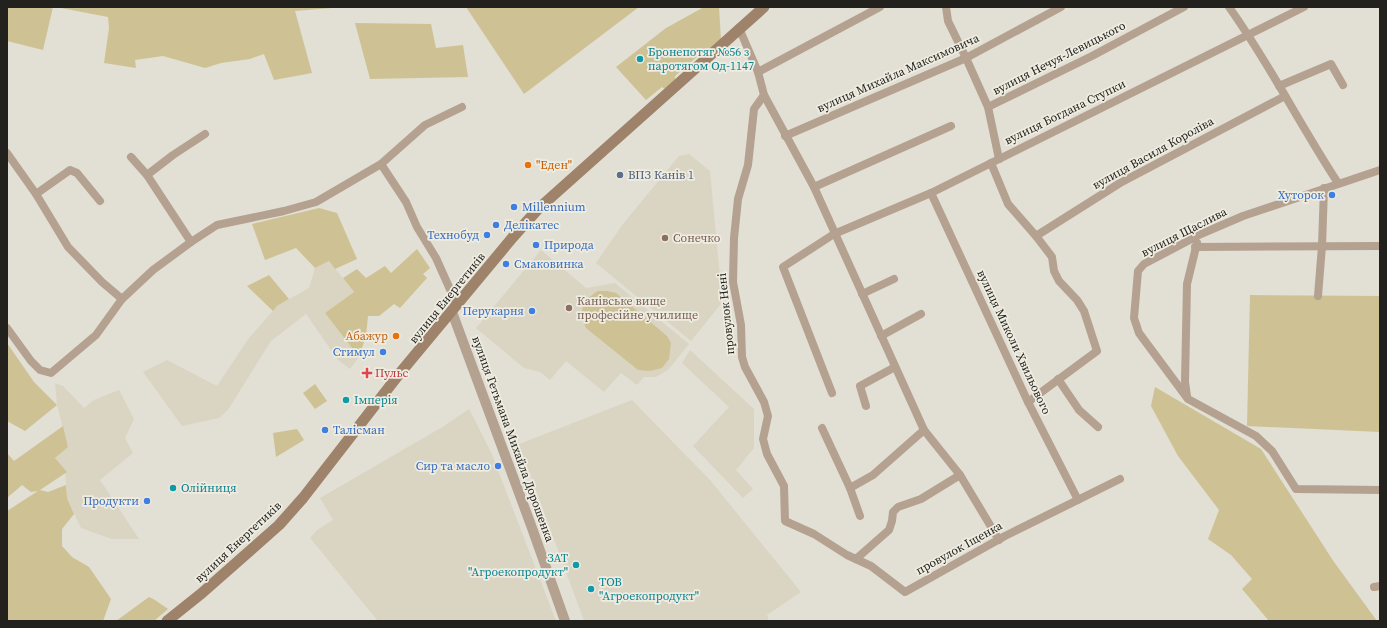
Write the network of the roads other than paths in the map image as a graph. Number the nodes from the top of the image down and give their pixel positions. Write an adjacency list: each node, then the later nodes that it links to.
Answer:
1 (764, 7): 8 (main road, вулиця Енергетиків)
2 (880, 7): 11 (street)
3 (946, 7): 10 (street)
4 (1061, 7): 10 (street, вулиця Михайла Максимовича)
5 (1184, 7): 17 (street, вулиця Нечуя-Левицького)
6 (1228, 7): 9 (street)
7 (1304, 7): 9 (street, вулиця Богдана Ступки)
8 (739, 28): 11 (street); 45 (main road, вулиця Енергетиків)
9 (1248, 35): 13 (street); 23 (street, вулиця Богдана Ступки)
10 (966, 58): 17 (street); 20 (street, вулиця Михайла Максимовича)
11 (758, 72): 14 (street)
12 (1343, 85): 13 (street)
13 (1279, 86): 15 (street)
14 (764, 95): 20 (street); 64 (street, провулок Нені)
15 (1285, 96): 28 (street); 36 (street, вулиця Василя Короліва)
16 (462, 107): 25 (street)
17 (988, 108): 23 (street)
18 (951, 126): 29 (street)
19 (205, 134): 27 (street)
20 (785, 136): 29 (street)
21 (7, 153): 32 (street)
22 (131, 157): 27 (street)
23 (999, 159): 24 (street, вулиця Богдана Ступки)
24 (991, 163): 31 (street, вулиця Богдана Ступки); 36 (street)
25 (381, 164): 37 (street); 45 (street)
26 (1380, 170): 28 (street, вулиця Щаслива)
27 (147, 175): 37 (street)
28 (1338, 183): 30 (street, вулиця Щаслива)
29 (814, 187): 34 (street)
30 (1324, 188): 35 (street, вулиця Щаслива); 38 (street)
31 (931, 193): 34 (street, вулиця Богдана Ступки); 53 (street, вулиця Миколи Хвильового)
32 (36, 194): 33 (street); 44 (street)
33 (100, 201)
34 (834, 234): 42 (street); 51 (street, вулиця Богдана Ступки)
35 (1201, 234): 40 (street); 52 (street, вулиця Щаслива)
36 (1036, 236): 50 (street)
37 (191, 242): 44 (street)
38 (1322, 246): 39 (street); 40 (street); 43 (street)
39 (1380, 246)
40 (1195, 247): 52 (street)
41 (894, 279): 42 (street)
42 (862, 294): 48 (street)
43 (1318, 296)
44 (122, 299): 47 (street)
45 (455, 308): 67 (main road, вулиця Енергетиків); 68 (street, вулиця Гетьмана Михайла Дорошенка)
46 (921, 314): 48 (street)
47 (7, 328)
48 (881, 336): 49 (street)
49 (895, 367): 54 (street); 57 (street)
50 (1058, 379): 53 (street); 55 (street)
51 (832, 394)
52 (1188, 399): 61 (street)
53 (1028, 402): 62 (street, вулиця Миколи Хвильового)
54 (866, 406)
55 (1098, 427)
56 (822, 428): 60 (street)
57 (924, 430): 58 (street); 60 (street)
58 (960, 475): 65 (street); 66 (street)
59 (1120, 479): 62 (street, провулок Іщенка)
60 (850, 488): 63 (street)
61 (1380, 490)
62 (1078, 500): 65 (street, провулок Іщенка)
63 (860, 516)
64 (785, 520): 66 (street, провулок Іщенка)
65 (999, 540): 66 (street, провулок Іщенка)
66 (856, 559)
67 (167, 621)
68 (565, 621)

